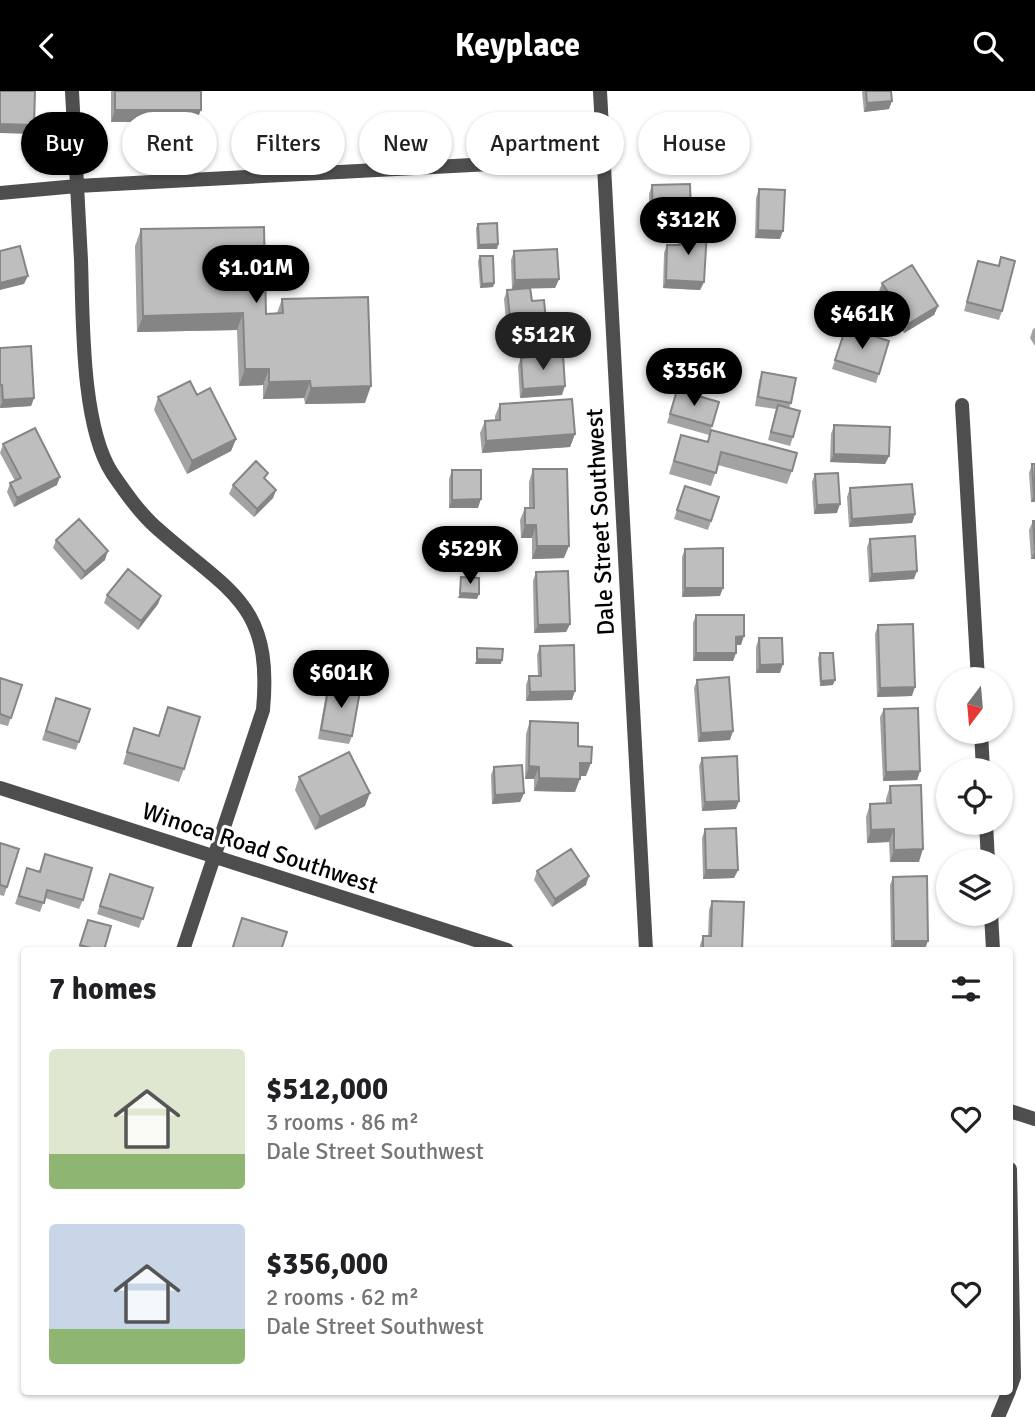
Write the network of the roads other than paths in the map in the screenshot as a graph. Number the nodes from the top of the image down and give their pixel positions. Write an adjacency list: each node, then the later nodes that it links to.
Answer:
1 (72, 91): 6 (street)
2 (600, 91): 3 (street, Dale Street Southwest)
3 (601, 112)
4 (466, 165): 6 (street)
5 (604, 175): 15 (street, Dale Street Southwest)
6 (77, 186): 7 (street); 11 (street)
7 (0, 193)
8 (962, 405): 9 (street)
9 (977, 667)
10 (0, 788): 11 (street, Winoca Road Southwest)
11 (213, 856): 13 (street); 14 (street, Winoca Road Southwest)
12 (992, 926): 16 (street)
13 (184, 947)
14 (498, 947)
15 (646, 947)
16 (993, 947)
17 (1013, 1112): 18 (street)
18 (1035, 1119)
19 (1013, 1256): 20 (street)
20 (1013, 1380)
21 (1007, 1395): 22 (street)
22 (998, 1417)

